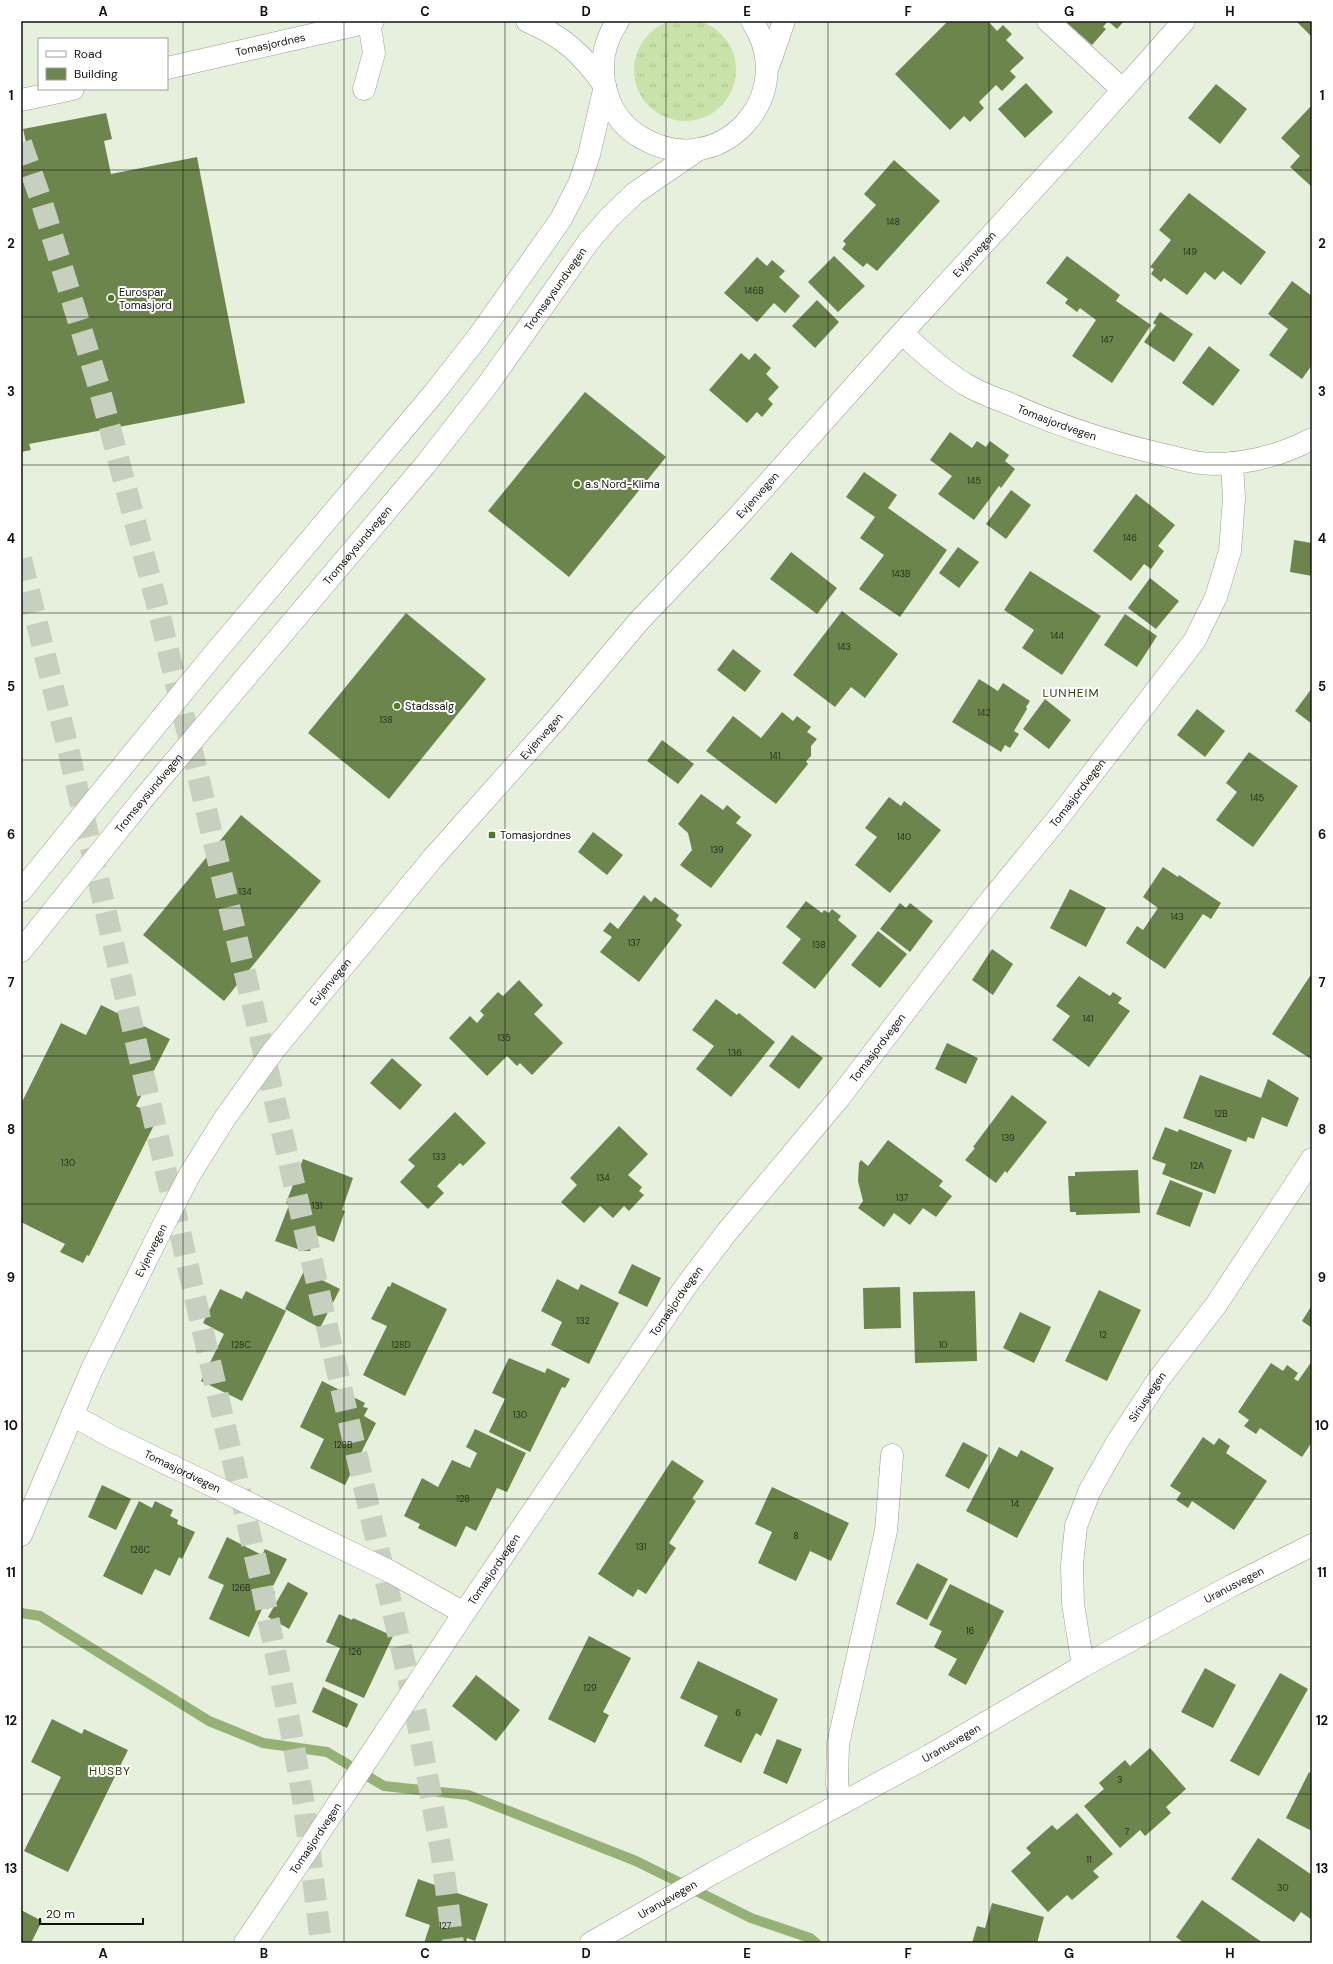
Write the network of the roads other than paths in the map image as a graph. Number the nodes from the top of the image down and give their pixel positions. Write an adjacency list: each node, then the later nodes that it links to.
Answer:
1 (527, 21): 10 (street)
2 (618, 21): 10 (street)
3 (752, 21): 9 (street)
4 (784, 21): 9 (street)
5 (1048, 21): 13 (street)
6 (1184, 21): 13 (street, Evjenvegen)
7 (371, 22): 8 (street, Tomasjordnes); 11 (street)
8 (168, 68)
9 (767, 70): 15 (street)
10 (605, 86): 15 (street); 19 (street)
11 (364, 89)
12 (68, 90): 14 (street)
13 (1123, 90): 16 (street, Evjenvegen)
14 (21, 100)
15 (699, 149): 20 (street, Tromsøysundvegen)
16 (902, 333): 18 (street, Tomasjordvegen); 22 (street, Evjenvegen)
17 (1312, 439): 18 (street, Tomasjordvegen)
18 (1232, 464): 26 (street, Tomasjordvegen)
19 (21, 891)
20 (21, 951)
21 (1312, 1159): 27 (street, Siriusvegen)
22 (72, 1415): 24 (street, Evjenvegen); 26 (street, Tomasjordvegen)
23 (892, 1455): 28 (street)
24 (21, 1535)
25 (1312, 1545): 27 (street, Uranusvegen)
26 (464, 1613): 29 (street, Tomasjordvegen)
27 (1083, 1666): 28 (street, Uranusvegen)
28 (841, 1804): 30 (street, Uranusvegen)
29 (245, 1943)
30 (591, 1943)

